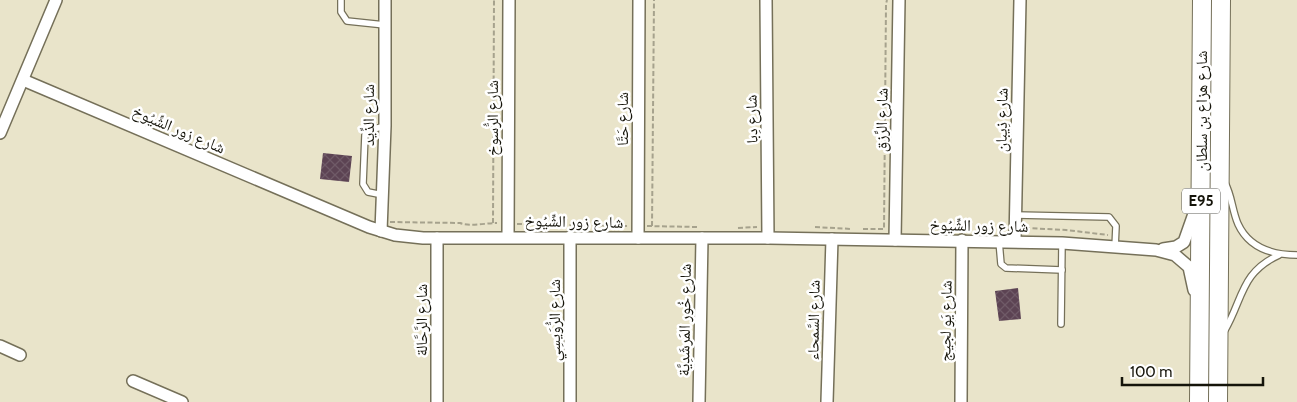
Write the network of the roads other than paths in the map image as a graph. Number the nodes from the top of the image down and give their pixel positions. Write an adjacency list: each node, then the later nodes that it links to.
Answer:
1 (56, 0): 12 (street)
2 (341, 0): 11 (lane)
3 (385, 0): 11 (street, شارع الذِّيد)
4 (509, 0): 22 (street, شارع الرُّسوخ)
5 (639, 0): 25 (street, شارع حَتَّا)
6 (766, 0): 21 (street, شارع دِبا)
7 (899, 0): 27 (street, شارع الرِّزق)
8 (1020, 0): 18 (street, شارع ذِيبان)
9 (1202, 0): 16 (main road, شارع هزاع بن سلطان / E95)
10 (1221, 0): 15 (main road, شارع هزاع بن سلطان / E95)
11 (385, 24): 13 (street, شارع الذِّيد)
12 (23, 80): 14 (street); 19 (street, شارع زور الشِّيُوخ)
13 (385, 126): 17 (street, شارع الذِّيد); 17 (lane)
14 (0, 133)
15 (1220, 174): 34 (lane); 39 (main road, شارع هزاع بن سلطان / E95)
16 (1201, 191): 33 (street, شارع زور الشِّيُوخ); 37 (main road, شارع هزاع بن سلطان / E95)
17 (384, 195): 19 (street, شارع الذِّيد)
18 (1015, 215): 30 (street, شارع ذِيبان); 31 (lane)
19 (381, 226): 24 (street, شارع زور الشِّيُوخ)
20 (700, 232): 21 (street, شارع زور الشِّيُوخ); 25 (street, شارع زور الشِّيُوخ); 46 (street, شارع خُور المَرشَدِيَّة)
21 (768, 233): 26 (street, شارع زور الشِّيُوخ)
22 (508, 237): 23 (street, شارع زور الشِّيُوخ); 24 (street, شارع زور الشِّيُوخ)
23 (570, 237): 25 (street, شارع زور الشِّيُوخ); 45 (street, شارع الرُّوَيسِي)
24 (437, 238): 44 (street, شارع الرَّحَّالة)
25 (638, 238)
26 (832, 239): 27 (street, شارع زور الشِّيُوخ); 47 (street, شارع السَّمحاء)
27 (895, 240): 28 (street, شارع زور الشِّيُوخ)
28 (962, 240): 29 (street, شارع زور الشِّيُوخ); 48 (street, شارع يَو لجيج)
29 (999, 241): 30 (street, شارع زور الشِّيُوخ); 36 (lane)
30 (1015, 241): 32 (street, شارع زور الشِّيُوخ)
31 (1115, 242): 32 (street, شارع زور الشِّيُوخ); 33 (street, شارع زور الشِّيُوخ)
32 (1062, 244): 36 (lane)
33 (1156, 250): 37 (street, شارع زور الشِّيُوخ)
34 (1279, 255): 35 (lane); 39 (lane)
35 (1297, 255)
36 (1062, 270): 38 (lane)
37 (1200, 318): 49 (main road, شارع هزاع بن سلطان / E95)
38 (1061, 324)
39 (1219, 338): 50 (main road, شارع هزاع بن سلطان / E95)
40 (0, 346): 41 (street)
41 (20, 355)
42 (133, 382): 43 (street)
43 (182, 402)
44 (437, 402)
45 (570, 402)
46 (699, 402)
47 (827, 402)
48 (961, 402)
49 (1199, 402)
50 (1218, 402)

